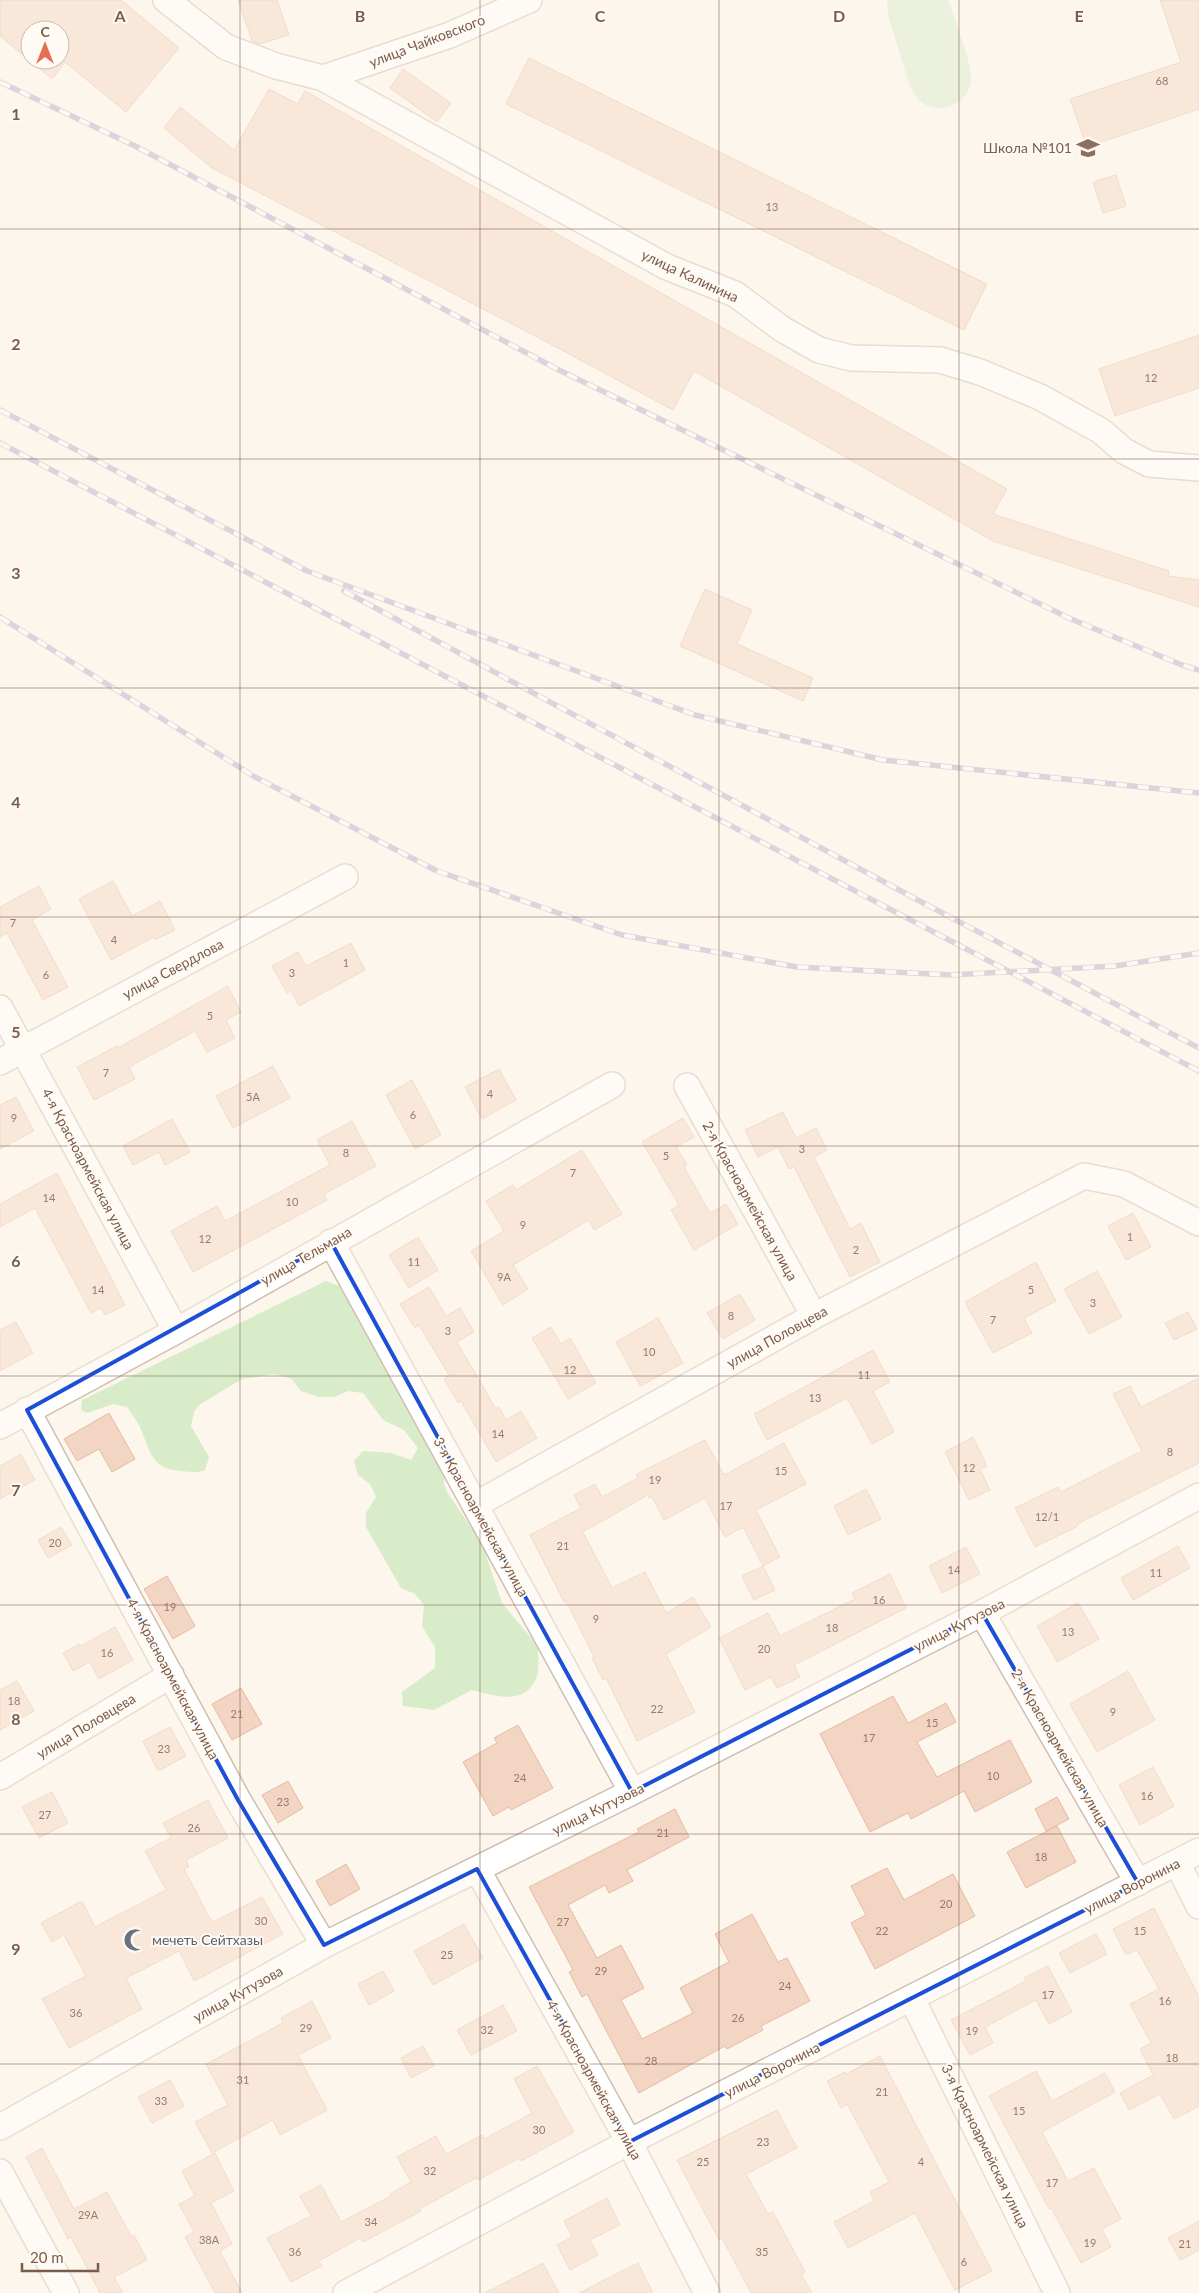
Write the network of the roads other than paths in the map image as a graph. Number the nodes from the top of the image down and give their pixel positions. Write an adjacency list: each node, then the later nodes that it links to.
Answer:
1 (166, 0): 3 (street, улица Калинина)
2 (530, 0): 3 (street, улица Чайковского)
3 (324, 78): 4 (street, улица Калинина)
4 (1199, 468)
5 (345, 877): 7 (street, улица Свердлова)
6 (0, 1008): 7 (street, 4-я Красноармейская улица)
7 (23, 1049): 8 (street, улица Свердлова); 14 (street, 4-я Красноармейская улица)
8 (0, 1062)
9 (612, 1085): 12 (street, улица Тельмана)
10 (687, 1086): 13 (street, 2-я Красноармейская улица)
11 (1199, 1223): 13 (street, улица Половцева)
12 (331, 1242): 14 (street, улица Тельмана); 18 (street, 3-я Красноармейская улица)
13 (814, 1316): 18 (street, улица Половцева)
14 (176, 1331): 15 (street, улица Тельмана)
15 (28, 1410): 16 (street, улица Тельмана); 20 (street, 4-я Красноармейская улица)
16 (0, 1426)
17 (1199, 1496): 19 (street, улица Кутузова)
18 (475, 1505): 22 (street, 3-я Красноармейская улица)
19 (982, 1613): 22 (street, улица Кутузова); 26 (street, 2-я Красноармейская улица)
20 (171, 1675): 21 (street, улица Половцева); 28 (street, 4-я Красноармейская улица)
21 (0, 1777)
22 (632, 1792): 25 (street, улица Кутузова)
23 (1199, 1851): 24 (street, улица Воронина)
24 (1177, 1862): 26 (street, улица Воронина); 27 (street)
25 (477, 1869): 28 (street, улица Кутузова); 31 (street, 4-я Красноармейская улица)
26 (1138, 1883): 29 (street, улица Воронина)
27 (1199, 1906)
28 (324, 1945): 30 (street, улица Кутузова)
29 (912, 1999): 31 (street, улица Воронина); 36 (street, 3-я Красноармейская улица)
30 (0, 2127)
31 (629, 2142): 34 (street, улица Воронина); 35 (street, 4-я Красноармейская улица)
32 (0, 2172): 33 (street)
33 (66, 2293)
34 (346, 2293)
35 (707, 2293)
36 (1058, 2293)

